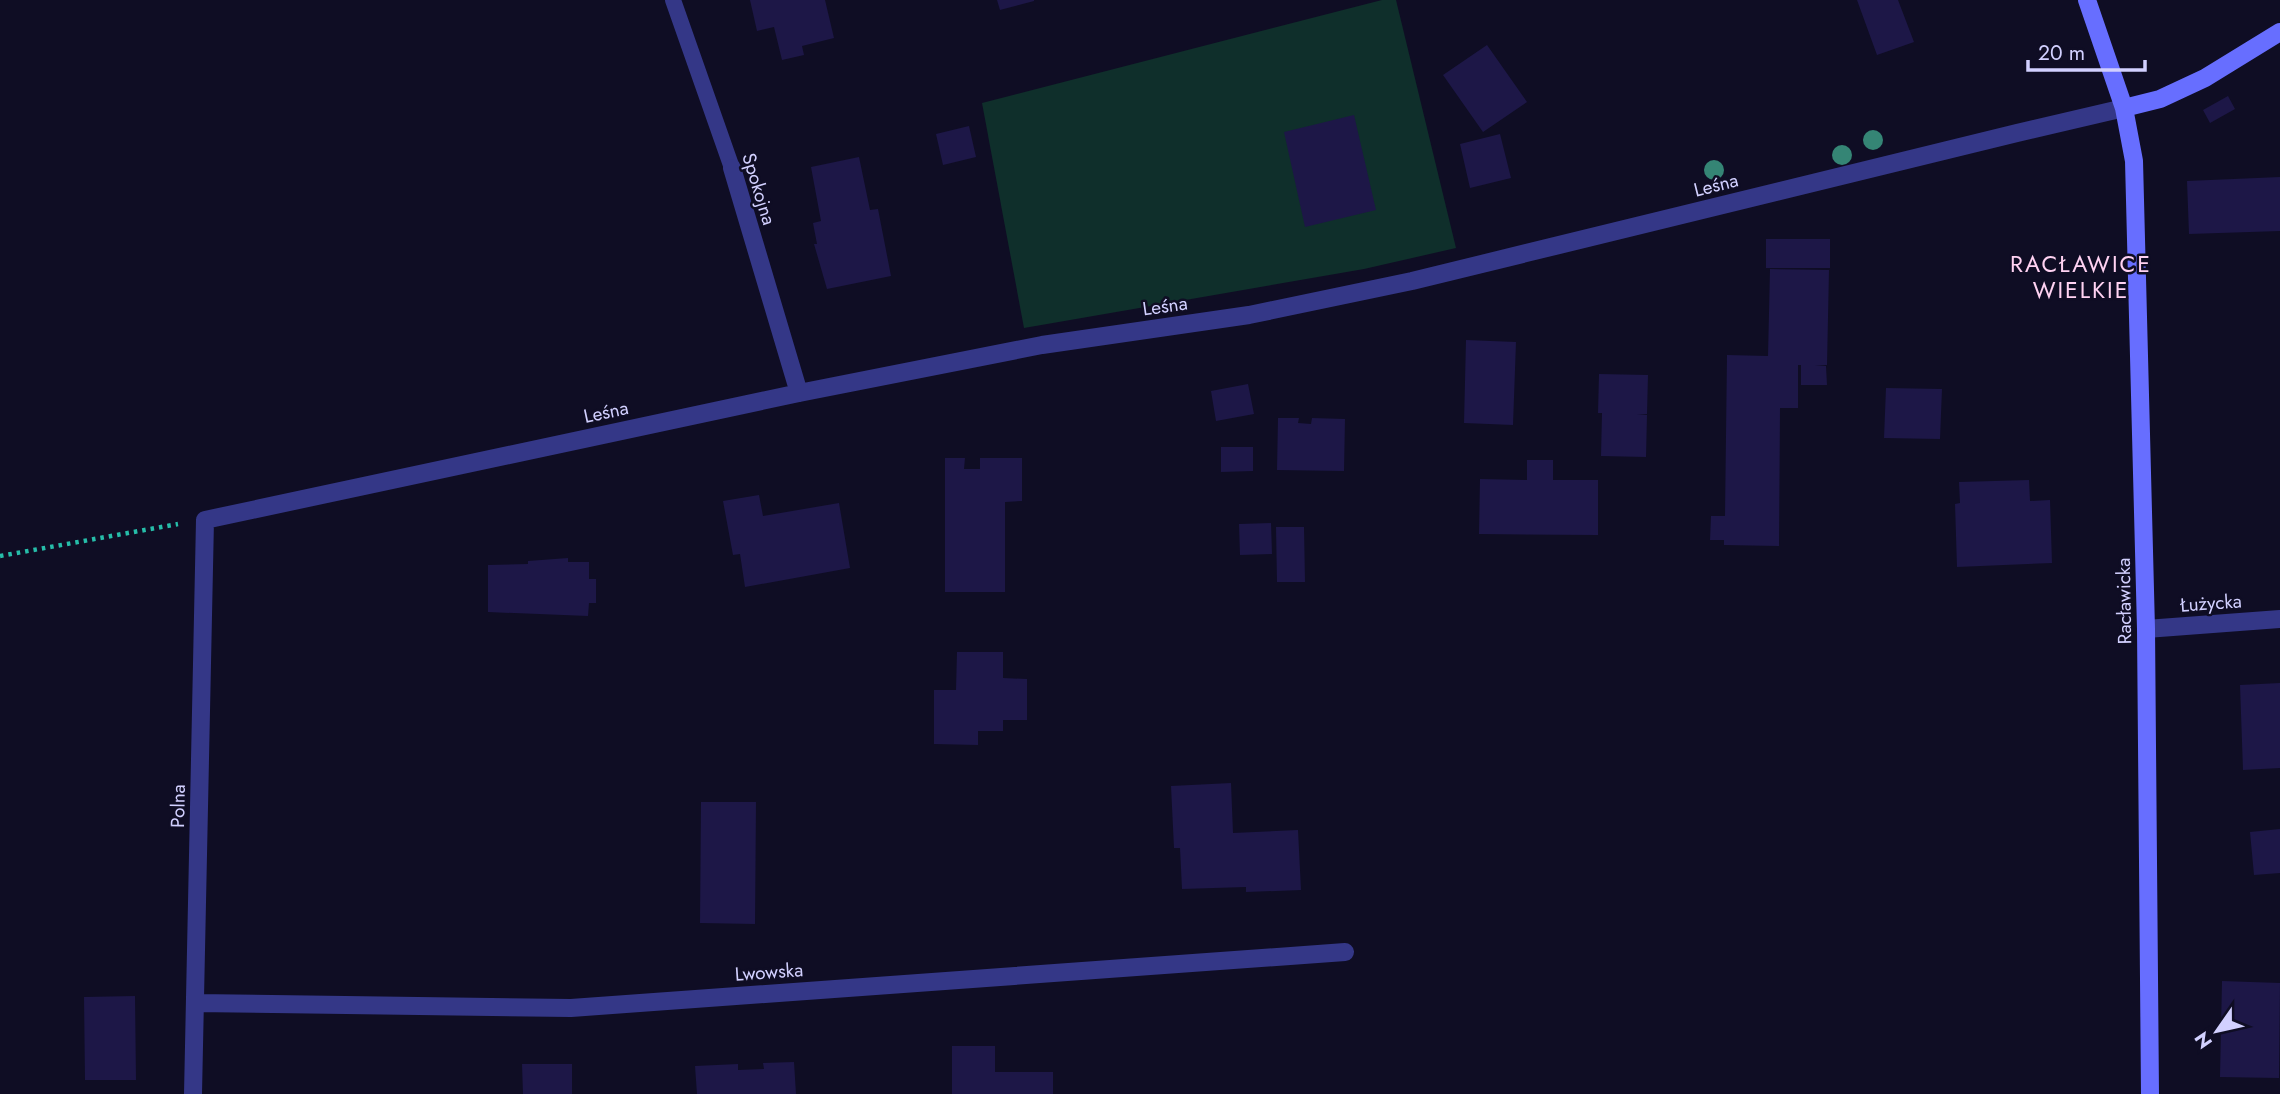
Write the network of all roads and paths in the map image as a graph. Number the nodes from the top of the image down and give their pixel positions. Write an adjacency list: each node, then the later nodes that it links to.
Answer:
1 (673, 0): 5 (lane, Spokojna)
2 (2087, 0): 4 (street, Racławicka)
3 (2280, 32): 4 (street)
4 (2124, 108): 6 (street, Leśna); 10 (street, Racławicka)
5 (732, 168): 6 (street, Spokojna)
6 (799, 393): 7 (street, Leśna)
7 (205, 520): 8 (path); 12 (street, Polna)
8 (0, 556)
9 (2280, 619): 10 (street, Łużycka)
10 (2146, 629): 14 (street, Racławicka)
11 (1345, 952): 12 (street, Lwowska)
12 (195, 1003): 13 (street, Polna)
13 (193, 1094)
14 (2150, 1094)

